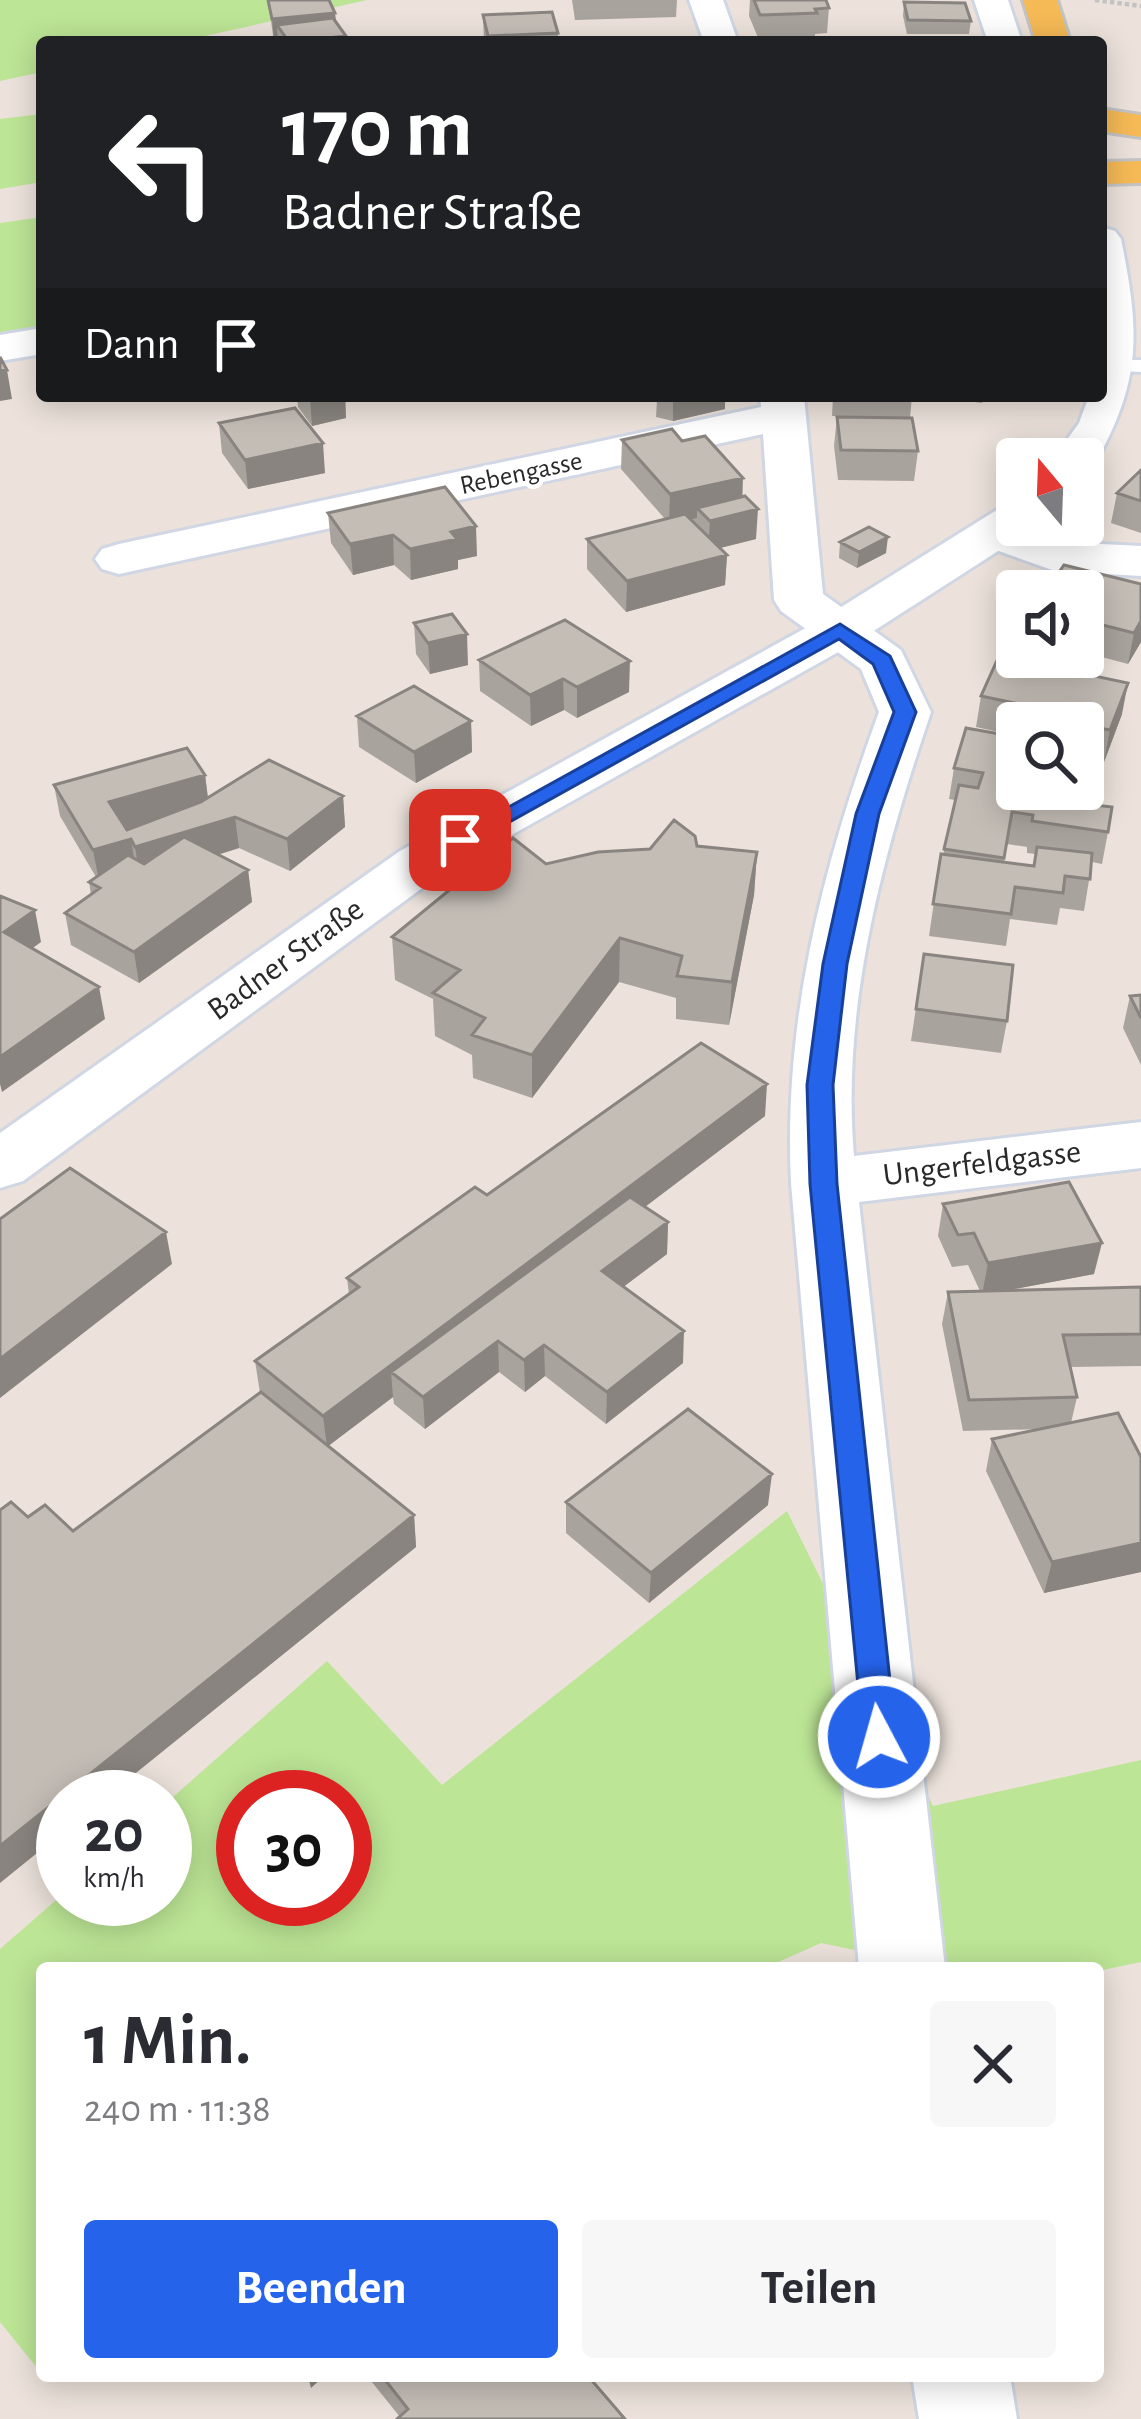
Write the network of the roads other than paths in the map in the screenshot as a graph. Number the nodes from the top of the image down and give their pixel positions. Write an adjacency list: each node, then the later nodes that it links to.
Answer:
1 (706, 0): 4 (street)
2 (991, 0): 5 (street)
3 (1040, 0): 6 (main road)
4 (719, 36)
5 (1003, 36)
6 (1051, 36)
7 (1107, 121): 8 (main road)
8 (1141, 126)
9 (1141, 172): 10 (main road)
10 (1107, 173)
11 (1107, 276): 14 (street)
12 (36, 342): 13 (street)
13 (0, 348)
14 (1127, 366): 16 (street)
15 (783, 406): 19 (street, Rebengasse); 21 (street)
16 (1089, 438)
17 (996, 533): 21 (street, Badner Straße)
18 (1039, 546): 20 (street)
19 (119, 560)
20 (1141, 561)
21 (840, 630): 23 (street, Badner Straße); 24 (street)
22 (1141, 1145): 24 (street, Ungerfeldgasse)
23 (0, 1166)
24 (824, 1184): 25 (street)
25 (901, 1962)
26 (962, 2382): 27 (street)
27 (968, 2419)

